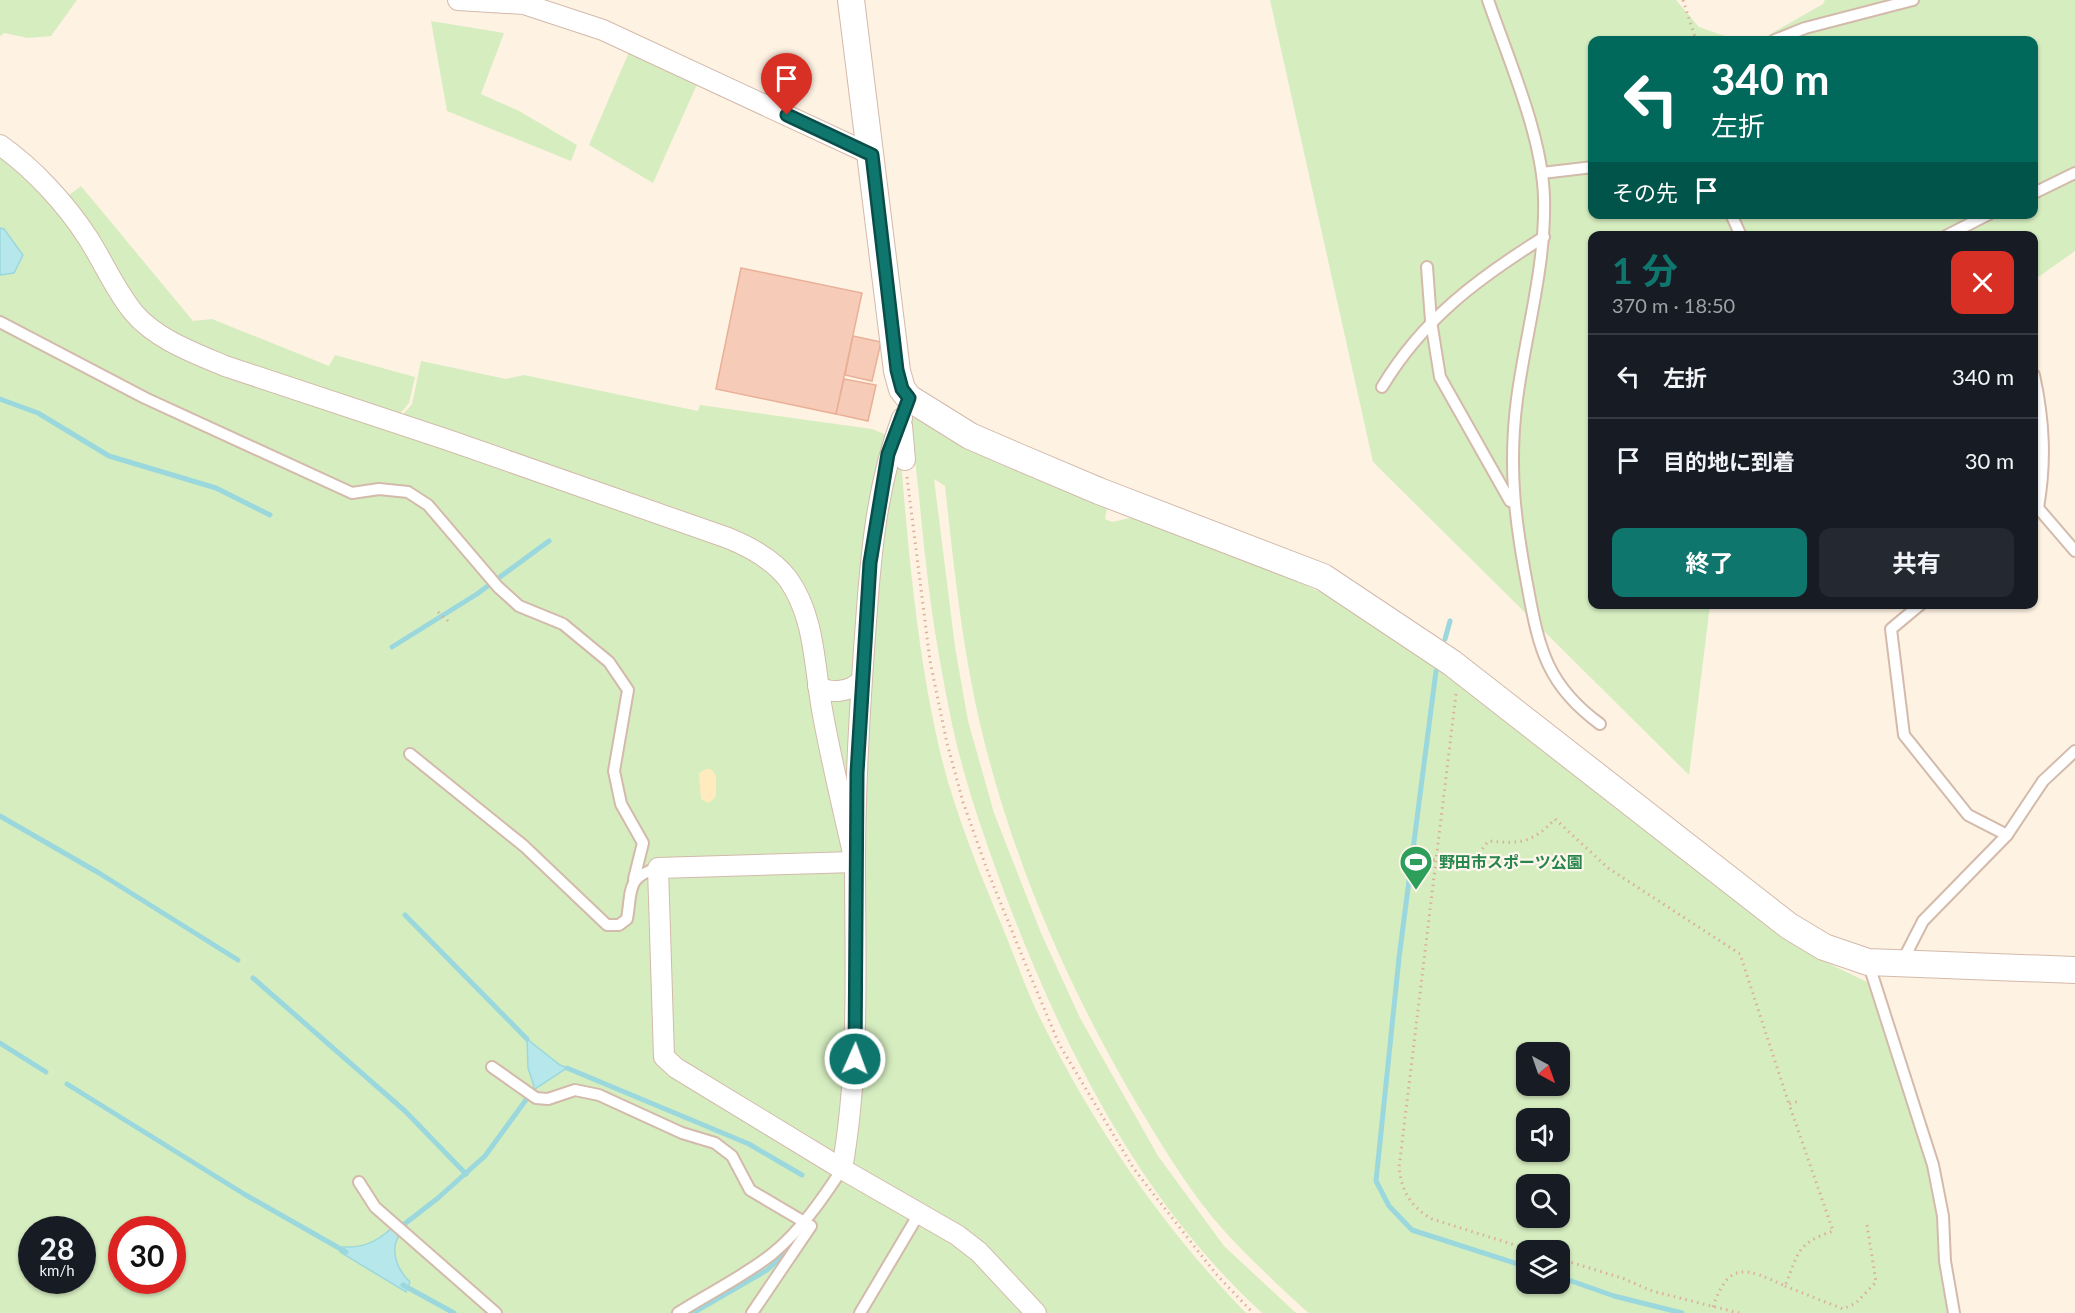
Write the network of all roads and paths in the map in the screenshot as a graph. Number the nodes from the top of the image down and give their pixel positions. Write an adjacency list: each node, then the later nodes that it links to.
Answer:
1 (458, 0): 9 (street)
2 (851, 0): 9 (street)
3 (1488, 0): 11 (lane)
4 (1683, 0): 6 (path)
5 (1914, 0): 7 (lane)
6 (1695, 36)
7 (1785, 36)
8 (0, 146): 33 (street)
9 (872, 155): 22 (street)
10 (1588, 168): 11 (lane)
11 (1542, 173): 16 (lane)
12 (2075, 173): 13 (lane)
13 (2038, 191)
14 (1979, 219): 15 (lane)
15 (1956, 231)
16 (1544, 237): 18 (lane); 25 (lane)
17 (1427, 267): 18 (lane)
18 (1431, 321): 20 (lane); 25 (lane)
19 (0, 322): 42 (lane)
20 (1382, 387)
21 (2038, 392): 24 (lane)
22 (905, 408): 23 (street); 31 (street); 32 (street)
23 (905, 460): 63 (path)
24 (2038, 500)
25 (1514, 510): 34 (lane)
26 (2038, 511): 27 (lane)
27 (2075, 551)
28 (1915, 609): 37 (lane)
29 (438, 612): 30 (path)
30 (448, 621)
31 (1459, 668): 39 (path); 43 (street)
32 (861, 681): 33 (street); 40 (street)
33 (818, 686): 40 (street)
34 (1600, 724)
35 (2075, 751): 37 (lane)
36 (410, 754): 42 (lane)
37 (2007, 835): 44 (lane)
38 (1427, 859): 39 (path)
39 (1436, 860): 48 (path); 54 (path)
40 (855, 862): 41 (street); 49 (street)
41 (657, 868): 42 (lane); 49 (street)
42 (634, 879)
43 (1868, 962): 44 (street); 65 (lane)
44 (1901, 963): 45 (street)
45 (2075, 970)
46 (492, 1066): 52 (lane)
47 (1799, 1101): 48 (path)
48 (1789, 1104): 56 (path)
49 (842, 1169): 51 (street); 52 (lane)
50 (359, 1182): 58 (lane)
51 (920, 1212): 61 (lane); 62 (street)
52 (804, 1221): 59 (lane); 60 (lane)
53 (1867, 1225): 56 (path)
54 (1516, 1245)
55 (1570, 1262): 57 (path)
56 (1785, 1286): 57 (path)
57 (1713, 1307): 64 (path)
58 (496, 1313)
59 (678, 1313)
60 (752, 1313)
61 (860, 1313)
62 (1036, 1313)
63 (1253, 1313)
64 (1739, 1313)
65 (1954, 1313)

